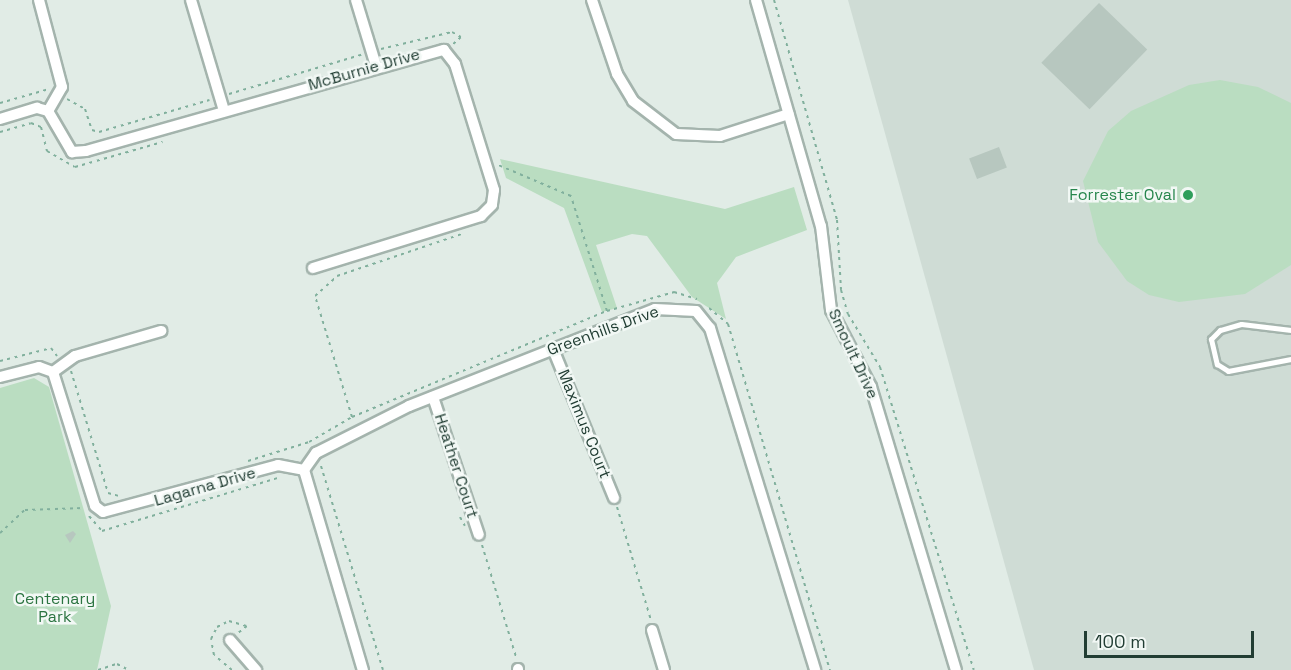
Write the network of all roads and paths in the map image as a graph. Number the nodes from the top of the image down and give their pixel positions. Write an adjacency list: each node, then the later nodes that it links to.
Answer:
1 (39, 0): 10 (street)
2 (191, 0): 11 (street)
3 (356, 0): 8 (street)
4 (592, 0): 15 (street)
5 (756, 0): 15 (street, Smoult Drive)
6 (774, 0): 53 (path)
7 (444, 51): 8 (path); 9 (street, McBurnie Drive); 19 (street)
8 (371, 52): 9 (street); 11 (path)
9 (376, 66): 14 (street, McBurnie Drive)
10 (59, 92): 11 (path); 12 (path); 13 (street)
11 (219, 97): 14 (street)
12 (0, 103)
13 (48, 111): 14 (street, McBurnie Drive); 16 (street)
14 (224, 111)
15 (789, 114): 52 (street, Smoult Drive)
16 (0, 120)
17 (0, 132): 18 (path)
18 (174, 138)
19 (486, 166): 21 (street); 31 (path)
20 (466, 233): 31 (path)
21 (313, 268)
22 (1291, 330): 25 (lane)
23 (161, 331): 27 (street)
24 (553, 349): 30 (street, Greenhills Drive); 39 (street, Maximus Court); 51 (street, Greenhills Drive)
25 (1291, 359)
26 (0, 361): 27 (path)
27 (64, 363): 28 (street); 38 (path)
28 (53, 372): 29 (street); 35 (street, Lagarna Drive)
29 (0, 377)
30 (433, 396): 33 (street, Greenhills Drive); 42 (street, Heather Court)
31 (351, 417): 32 (path)
32 (297, 446): 33 (path); 34 (path)
33 (312, 458): 35 (street, Greenhills Drive); 49 (path)
34 (243, 462)
35 (304, 470): 48 (street)
36 (281, 476): 40 (path)
37 (84, 496): 40 (path)
38 (123, 498)
39 (614, 498)
40 (87, 507): 41 (path)
41 (0, 533)
42 (479, 535)
43 (652, 630): 50 (street)
44 (230, 640): 47 (street)
45 (98, 670): 46 (path)
46 (129, 670)
47 (256, 670)
48 (363, 670)
49 (383, 670)
50 (664, 670)
51 (815, 670)
52 (956, 670)
53 (974, 670)

